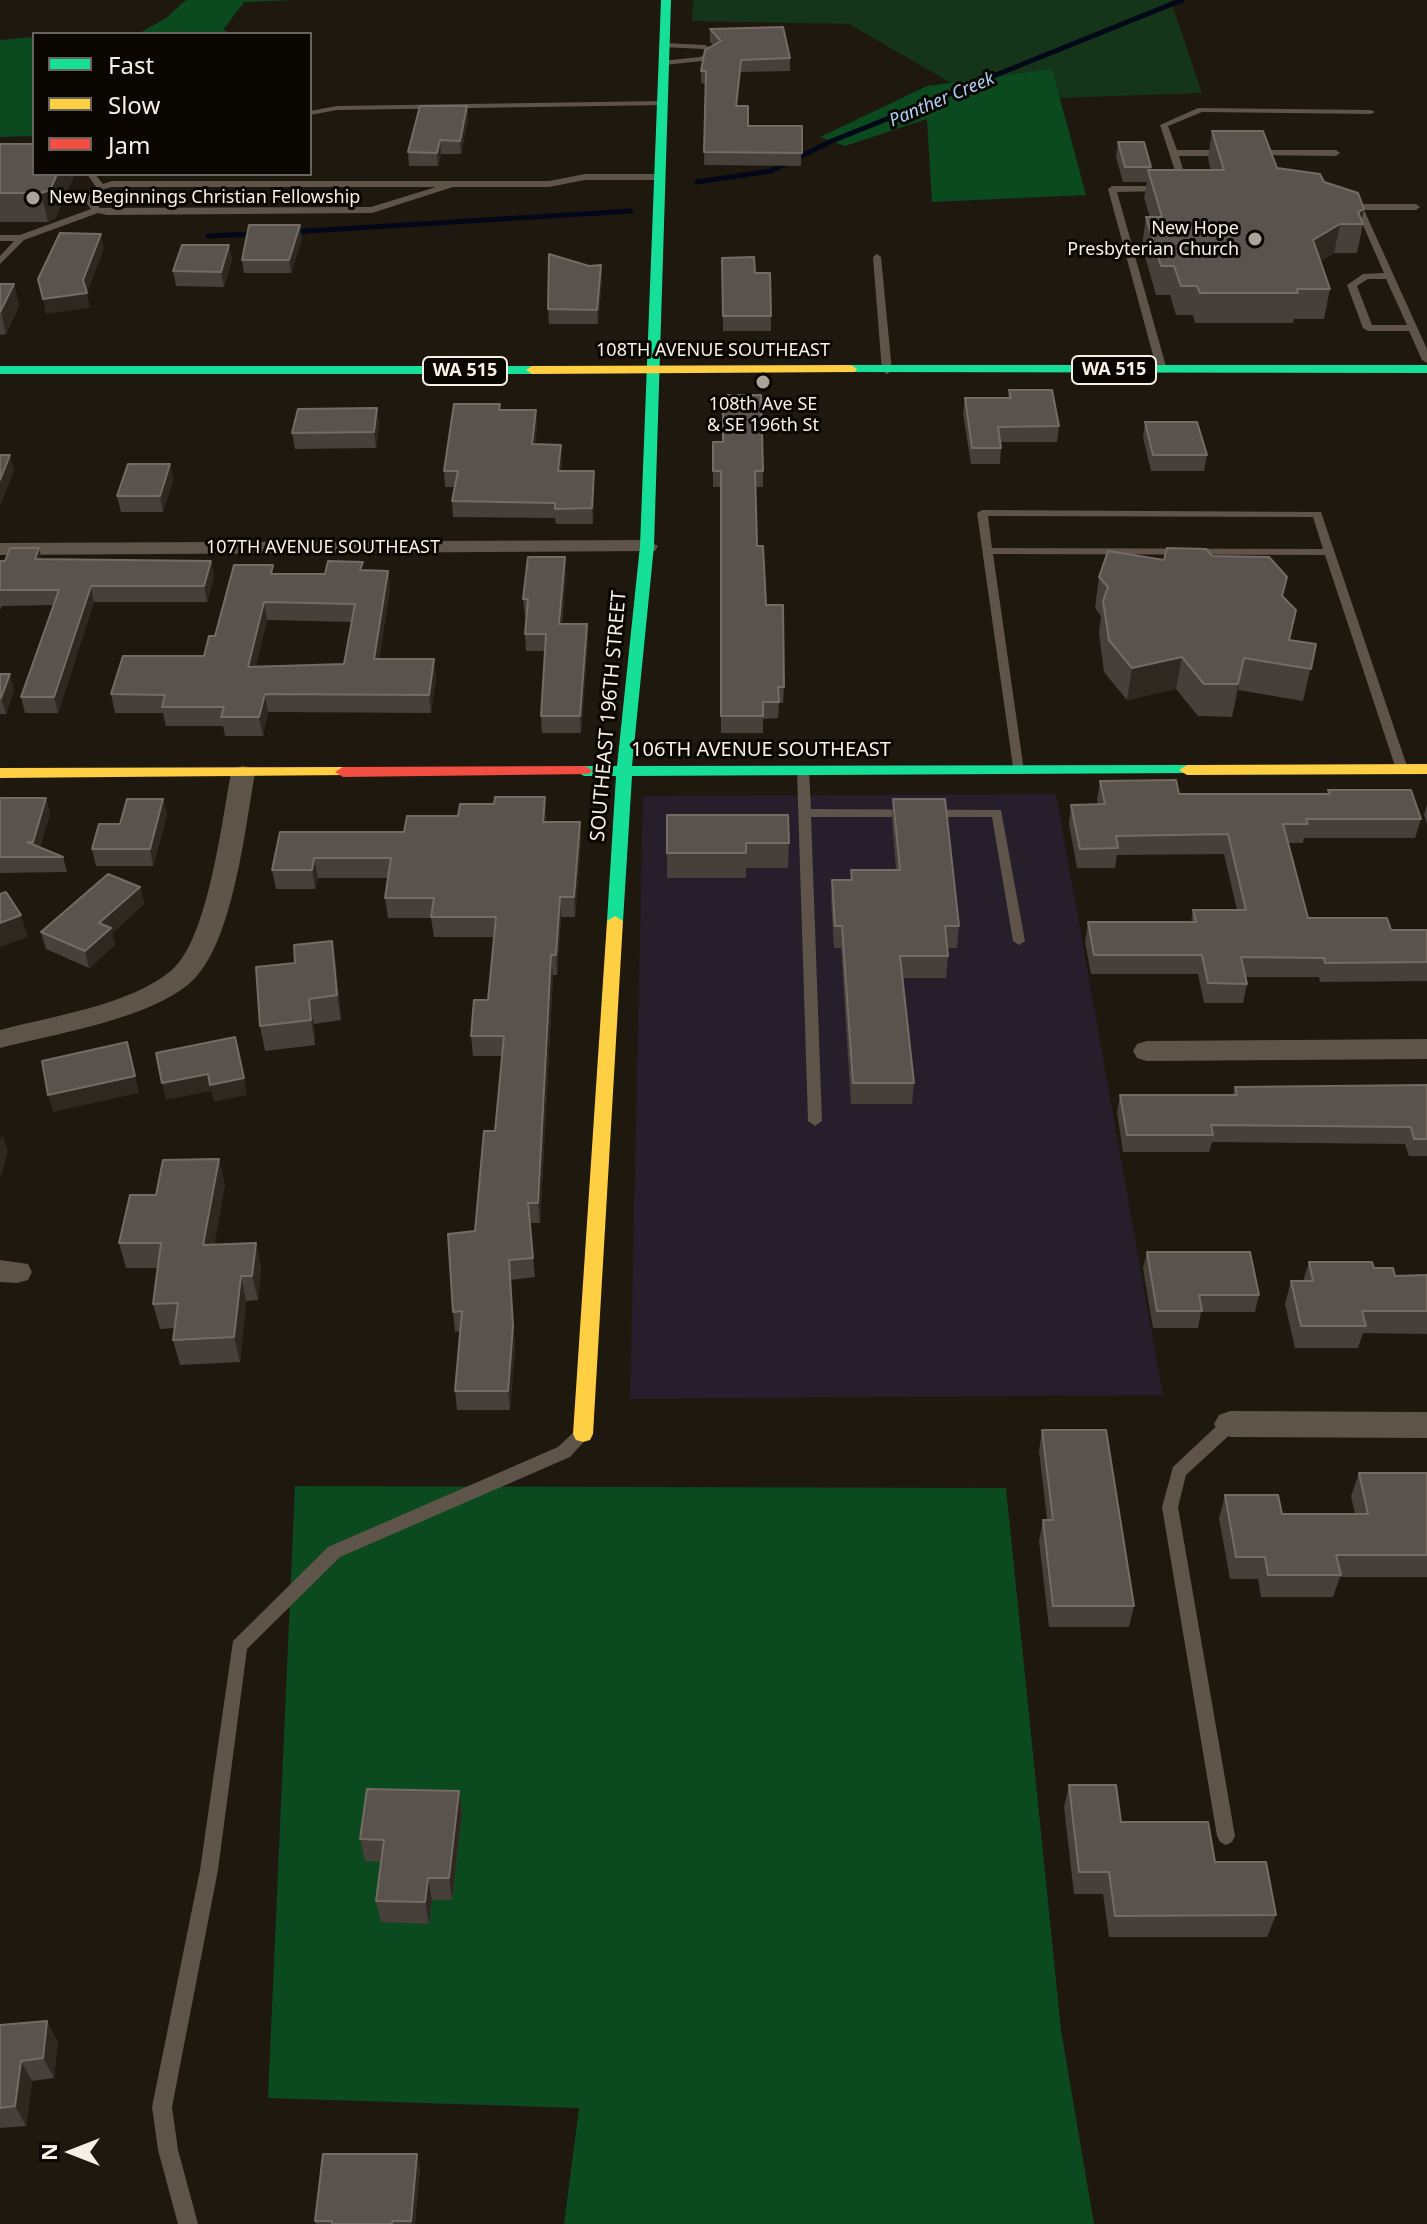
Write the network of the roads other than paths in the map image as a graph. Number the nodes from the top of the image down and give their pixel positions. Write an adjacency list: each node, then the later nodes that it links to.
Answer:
1 (666, 0): 2 (street, SOUTHEAST 196TH STREET)
2 (664, 54): 2 (lane); 3 (street, SOUTHEAST 196TH STREET)
3 (663, 103): 5 (lane); 11 (street, SOUTHEAST 196TH STREET)
4 (1371, 112): 6 (lane)
5 (312, 113)
6 (1174, 153): 7 (lane); 27 (lane)
7 (1284, 153): 8 (lane); 9 (lane)
8 (1336, 153)
9 (1289, 168)
10 (93, 176): 13 (lane)
11 (660, 177): 12 (lane); 28 (street, SOUTHEAST 196TH STREET)
12 (452, 184): 13 (lane); 17 (lane)
13 (101, 187): 17 (lane)
14 (1341, 197): 15 (lane)
15 (1359, 207): 16 (lane); 22 (lane)
16 (1416, 207)
17 (97, 210): 19 (lane)
18 (0, 238): 19 (lane)
19 (21, 238): 21 (lane)
20 (877, 257): 29 (lane)
21 (0, 261)
22 (1390, 276): 23 (lane); 23 (lane)
23 (1413, 328): 24 (lane)
24 (1427, 360)
25 (1427, 369): 27 (street, 108TH AVENUE SOUTHEAST / WA 515)
26 (0, 370): 28 (street, 108TH AVENUE SOUTHEAST / WA 515)
27 (1162, 370): 29 (street, 108TH AVENUE SOUTHEAST / WA 515)
28 (653, 371): 29 (street, 108TH AVENUE SOUTHEAST / WA 515); 30 (street, SOUTHEAST 196TH STREET)
29 (887, 371)
30 (647, 546): 31 (street, 107TH AVENUE SOUTHEAST); 38 (street, SOUTHEAST 196TH STREET)
31 (0, 549)
32 (987, 551): 33 (lane); 33 (lane); 37 (lane)
33 (1330, 552): 34 (lane)
34 (1402, 769): 35 (street, 106TH AVENUE SOUTHEAST); 37 (street, 106TH AVENUE SOUTHEAST)
35 (1427, 769)
36 (803, 771): 37 (street, 106TH AVENUE SOUTHEAST); 38 (street, 106TH AVENUE SOUTHEAST); 41 (lane)
37 (1018, 771)
38 (624, 772): 40 (street, 106TH AVENUE SOUTHEAST); 49 (street, SOUTHEAST 196TH STREET)
39 (0, 773): 40 (street, 106TH AVENUE SOUTHEAST)
40 (243, 773): 43 (street)
41 (805, 813): 42 (lane); 46 (lane)
42 (1019, 941)
43 (0, 1039)
44 (1427, 1049): 45 (street)
45 (1147, 1051)
46 (815, 1121)
47 (1230, 1424): 48 (street); 50 (lane)
48 (1427, 1425)
49 (583, 1434): 51 (lane)
50 (1226, 1836)
51 (188, 2224)

